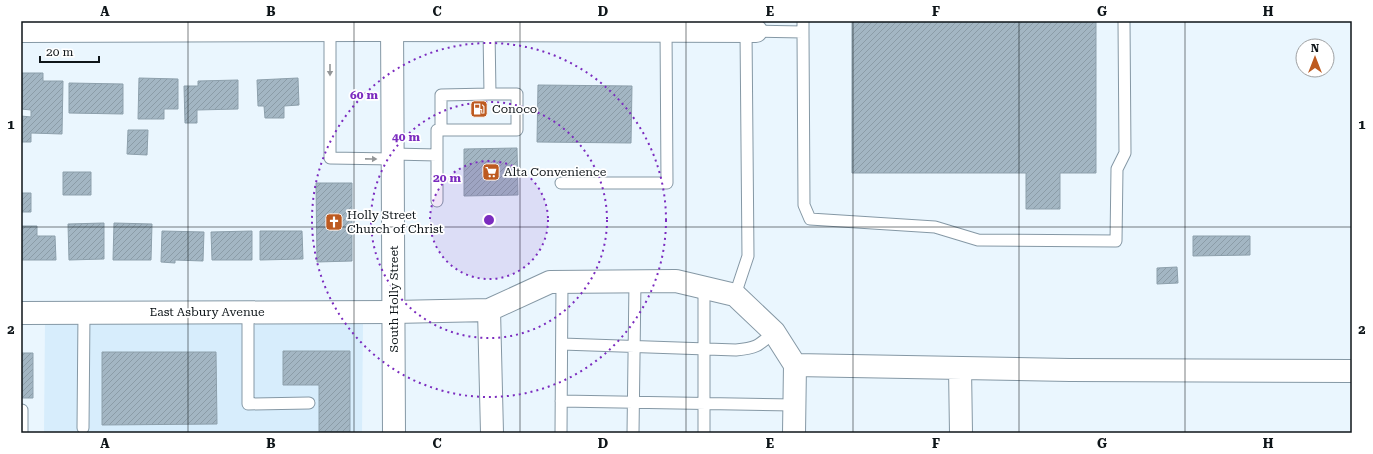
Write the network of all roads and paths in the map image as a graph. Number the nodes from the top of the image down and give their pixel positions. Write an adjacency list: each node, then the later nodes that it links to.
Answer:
1 (1124, 21): 5 (lane)
2 (392, 26): 6 (street); 7 (street); 13 (street, South Holly Street)
3 (578, 26): 4 (street); 7 (street)
4 (666, 26): 9 (street); 14 (lane)
5 (803, 26): 9 (lane)
6 (330, 30): 8 (street); 13 (lane, one-way to 13)
7 (489, 30): 10 (lane)
8 (21, 31)
9 (751, 31): 19 (lane)
10 (490, 94): 11 (lane); 11 (lane)
11 (441, 130): 12 (lane)
12 (437, 155): 13 (lane); 15 (lane)
13 (393, 156): 22 (street, South Holly Street)
14 (562, 183)
15 (437, 201)
16 (635, 281): 17 (street); 18 (street); 27 (lane)
17 (562, 282): 20 (street); 26 (lane)
18 (704, 288): 19 (street); 28 (lane)
19 (735, 295): 25 (street)
20 (489, 310): 22 (street, East Asbury Avenue); 41 (street)
21 (248, 312): 22 (street, East Asbury Avenue); 24 (street, East Asbury Avenue); 34 (lane)
22 (394, 312): 40 (street, South Holly Street)
23 (21, 313): 24 (street, East Asbury Avenue)
24 (84, 313): 38 (lane)
25 (774, 332): 28 (lane); 29 (street)
26 (562, 344): 27 (lane); 32 (lane)
27 (634, 347): 28 (lane); 33 (lane)
28 (704, 349): 35 (lane)
29 (795, 365): 30 (street); 36 (street)
30 (960, 368): 31 (street); 46 (street)
31 (1352, 371)
32 (561, 401): 33 (lane); 42 (lane)
33 (633, 402): 35 (lane); 43 (lane)
34 (309, 403)
35 (704, 404): 36 (lane); 44 (lane)
36 (794, 405): 45 (street)
37 (21, 410): 39 (lane)
38 (83, 428)
39 (22, 433)
40 (394, 433)
41 (492, 433)
42 (561, 433)
43 (633, 433)
44 (704, 433)
45 (794, 433)
46 (960, 433)

